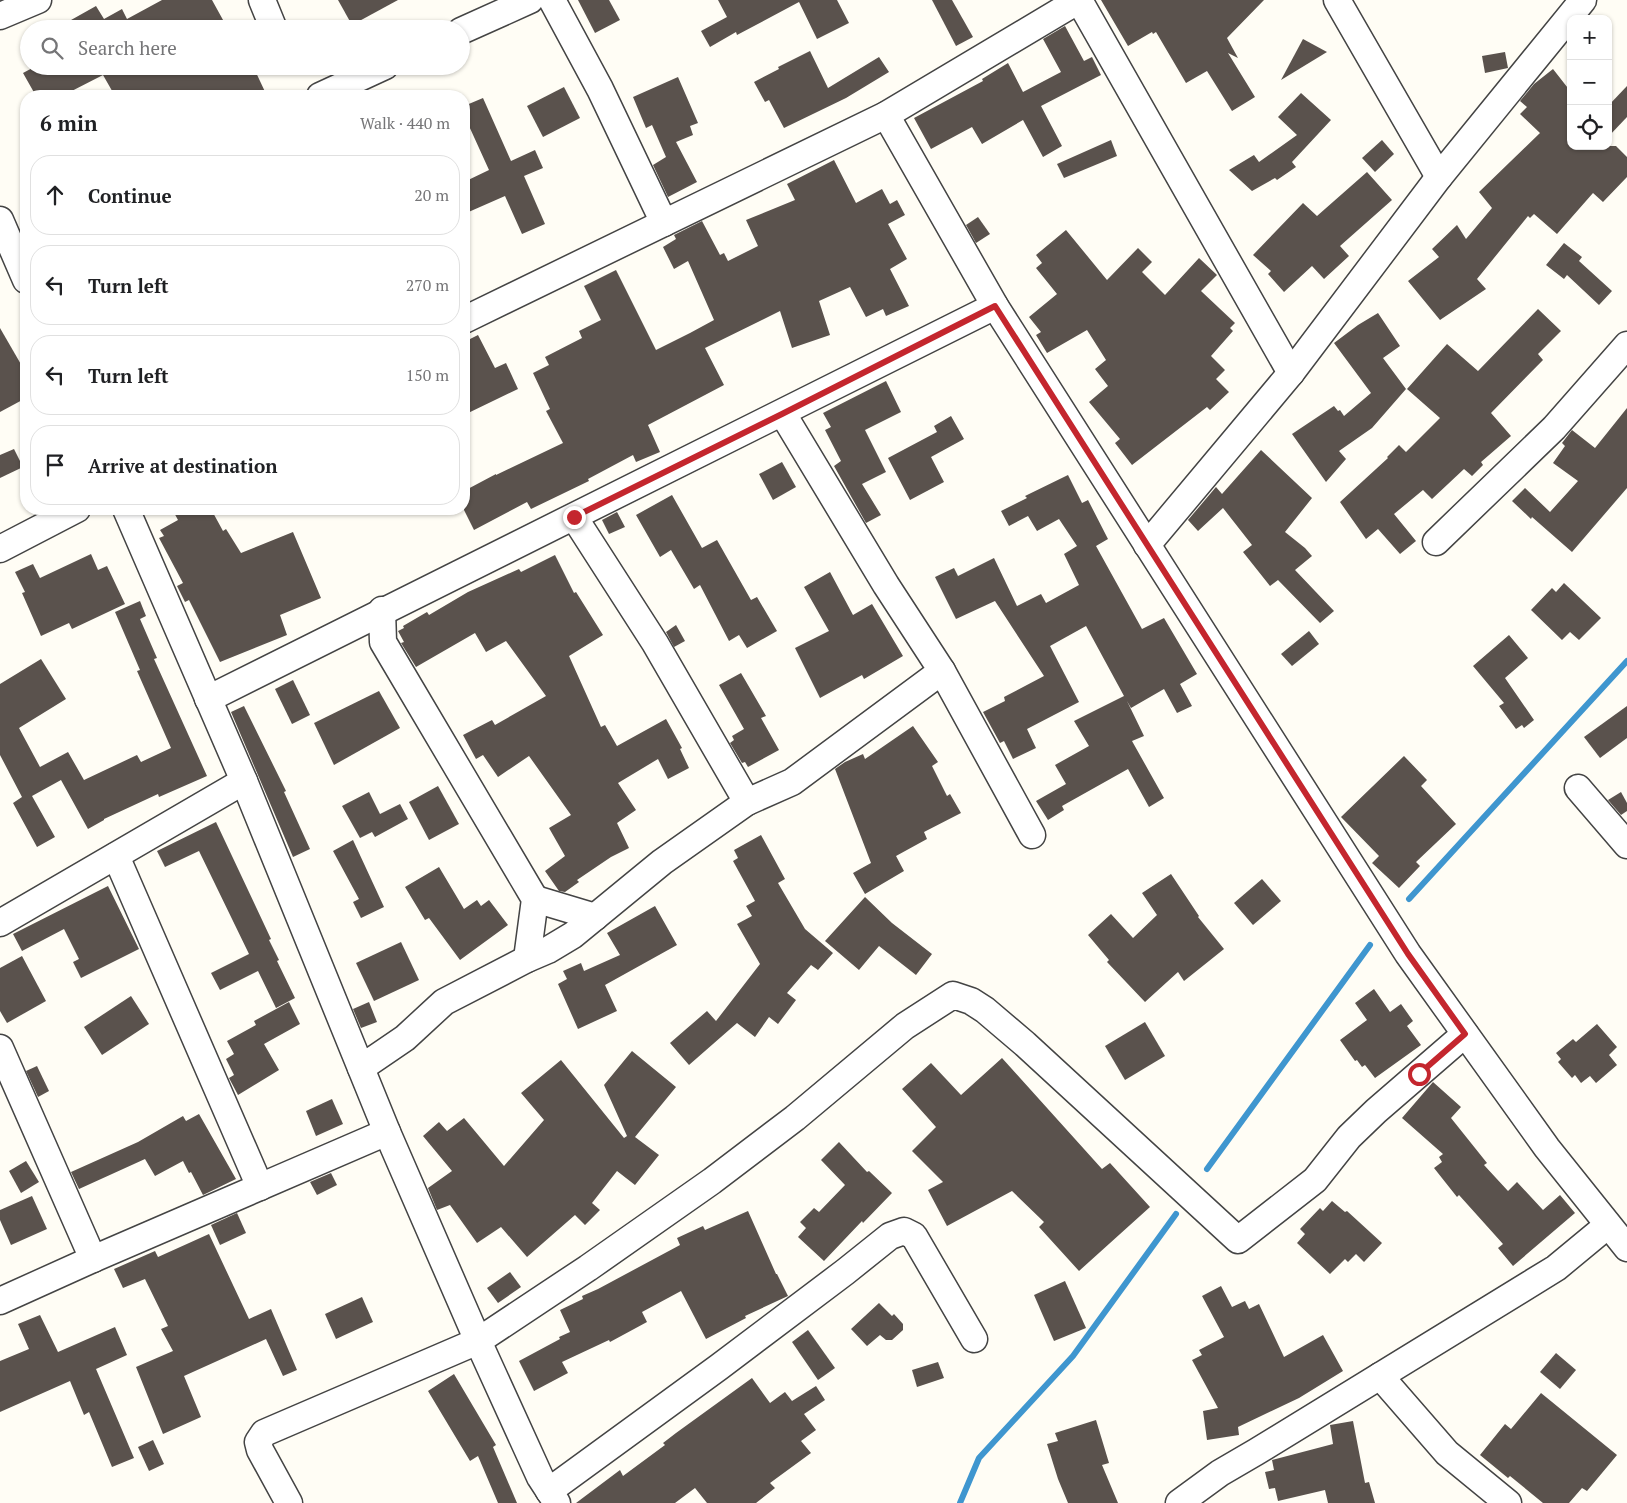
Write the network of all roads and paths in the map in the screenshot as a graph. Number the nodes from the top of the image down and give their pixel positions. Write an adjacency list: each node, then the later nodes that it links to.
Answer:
1 (38, 0): 7 (street)
2 (262, 0): 8 (street)
3 (530, 0): 9 (street)
4 (552, 0): 15 (street)
5 (1337, 0): 13 (street)
6 (1583, 0): 13 (street)
7 (0, 16)
8 (270, 20)
9 (470, 28)
10 (366, 75): 11 (street)
11 (333, 90)
12 (886, 115): 15 (street); 17 (street); 20 (street)
13 (1439, 177): 20 (street)
14 (0, 220): 16 (street)
15 (664, 223): 18 (street)
16 (20, 248)
17 (995, 306): 21 (street); 26 (street)
18 (470, 317)
19 (1627, 345): 25 (street)
20 (1290, 373): 26 (street)
21 (782, 414): 24 (street); 31 (street)
22 (65, 515): 27 (street)
23 (129, 515): 32 (street)
24 (574, 517): 28 (street); 35 (street)
25 (1436, 542)
26 (1147, 545): 43 (street)
27 (0, 549)
28 (382, 610): 29 (street); 30 (street)
29 (349, 628): 30 (street); 32 (street)
30 (383, 642): 39 (street)
31 (942, 671): 35 (street); 36 (street)
32 (208, 699): 33 (street)
33 (244, 781): 38 (street); 45 (street)
34 (1578, 788): 37 (street)
35 (747, 802): 40 (street)
36 (1032, 835)
37 (1627, 845)
38 (116, 856): 41 (street); 47 (street)
39 (535, 899): 40 (street); 42 (street)
40 (595, 917): 42 (street)
41 (0, 923)
42 (527, 959): 45 (street)
43 (1465, 1034): 48 (street); 53 (street)
44 (0, 1048): 50 (street)
45 (361, 1068): 46 (street)
46 (387, 1132): 47 (street); 53 (street)
47 (260, 1187): 50 (street)
48 (1608, 1225): 49 (street); 54 (street)
49 (1627, 1248)
50 (93, 1259): 51 (street)
51 (0, 1301)
52 (974, 1339): 55 (street)
53 (478, 1341): 55 (street); 56 (street)
54 (1380, 1376): 57 (street); 58 (street)
55 (553, 1497)
56 (289, 1503)
57 (1179, 1503)
58 (1508, 1503)

